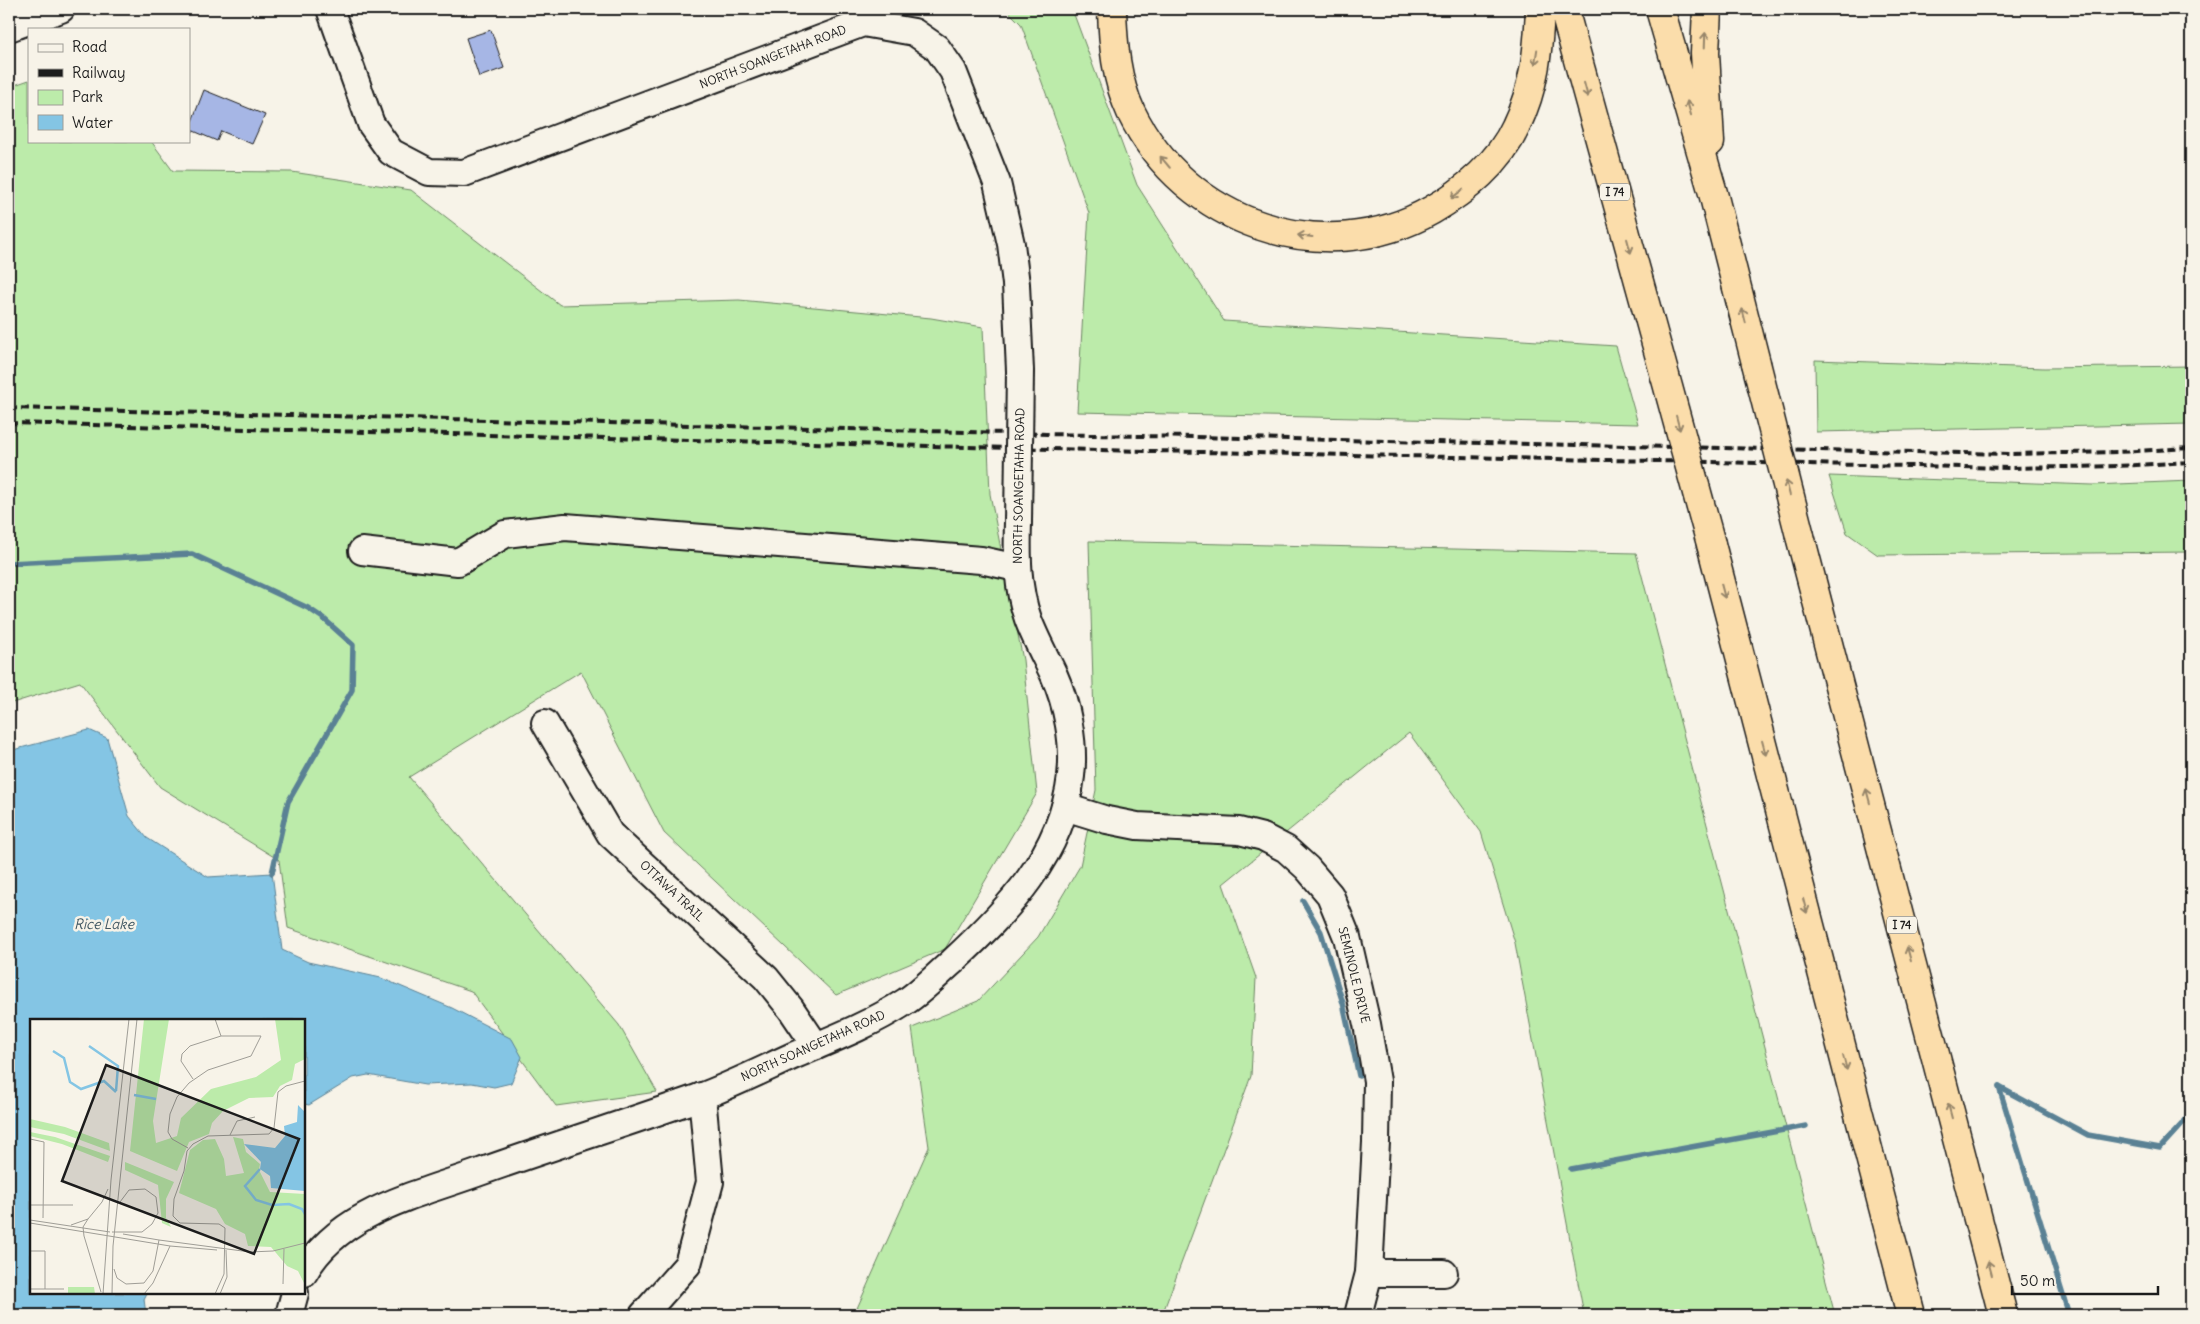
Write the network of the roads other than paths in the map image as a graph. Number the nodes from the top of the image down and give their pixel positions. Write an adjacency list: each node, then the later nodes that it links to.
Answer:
1 (61, 9): 8 (street)
2 (330, 9): 11 (street, NORTH SOANGETAHA ROAD, bridge)
3 (1112, 9): 4 (highway, one-way to 3)
4 (1540, 9)
5 (1564, 9): 23 (highway, I 74, one-way to 23, bridge)
6 (1660, 9): 9 (highway, I 74, one-way to 6)
7 (1707, 9): 9 (highway, one-way to 7)
8 (9, 28)
9 (1713, 193): 24 (highway, I 74, one-way to 9, bridge)
10 (362, 551): 11 (street)
11 (1017, 568): 13 (street, NORTH SOANGETAHA ROAD)
12 (545, 723): 14 (street, OTTAWA TRAIL)
13 (1065, 807): 14 (street, NORTH SOANGETAHA ROAD); 17 (street, SEMINOLE DRIVE)
14 (816, 1046): 15 (street, NORTH SOANGETAHA ROAD)
15 (702, 1096): 16 (street, NORTH SOANGETAHA ROAD); 21 (street)
16 (305, 1271)
17 (1369, 1273): 18 (street); 22 (street, SEMINOLE DRIVE)
18 (1444, 1273)
19 (295, 1294): 20 (street)
20 (289, 1315)
21 (643, 1315)
22 (1358, 1315)
23 (1911, 1315)
24 (2003, 1315)

